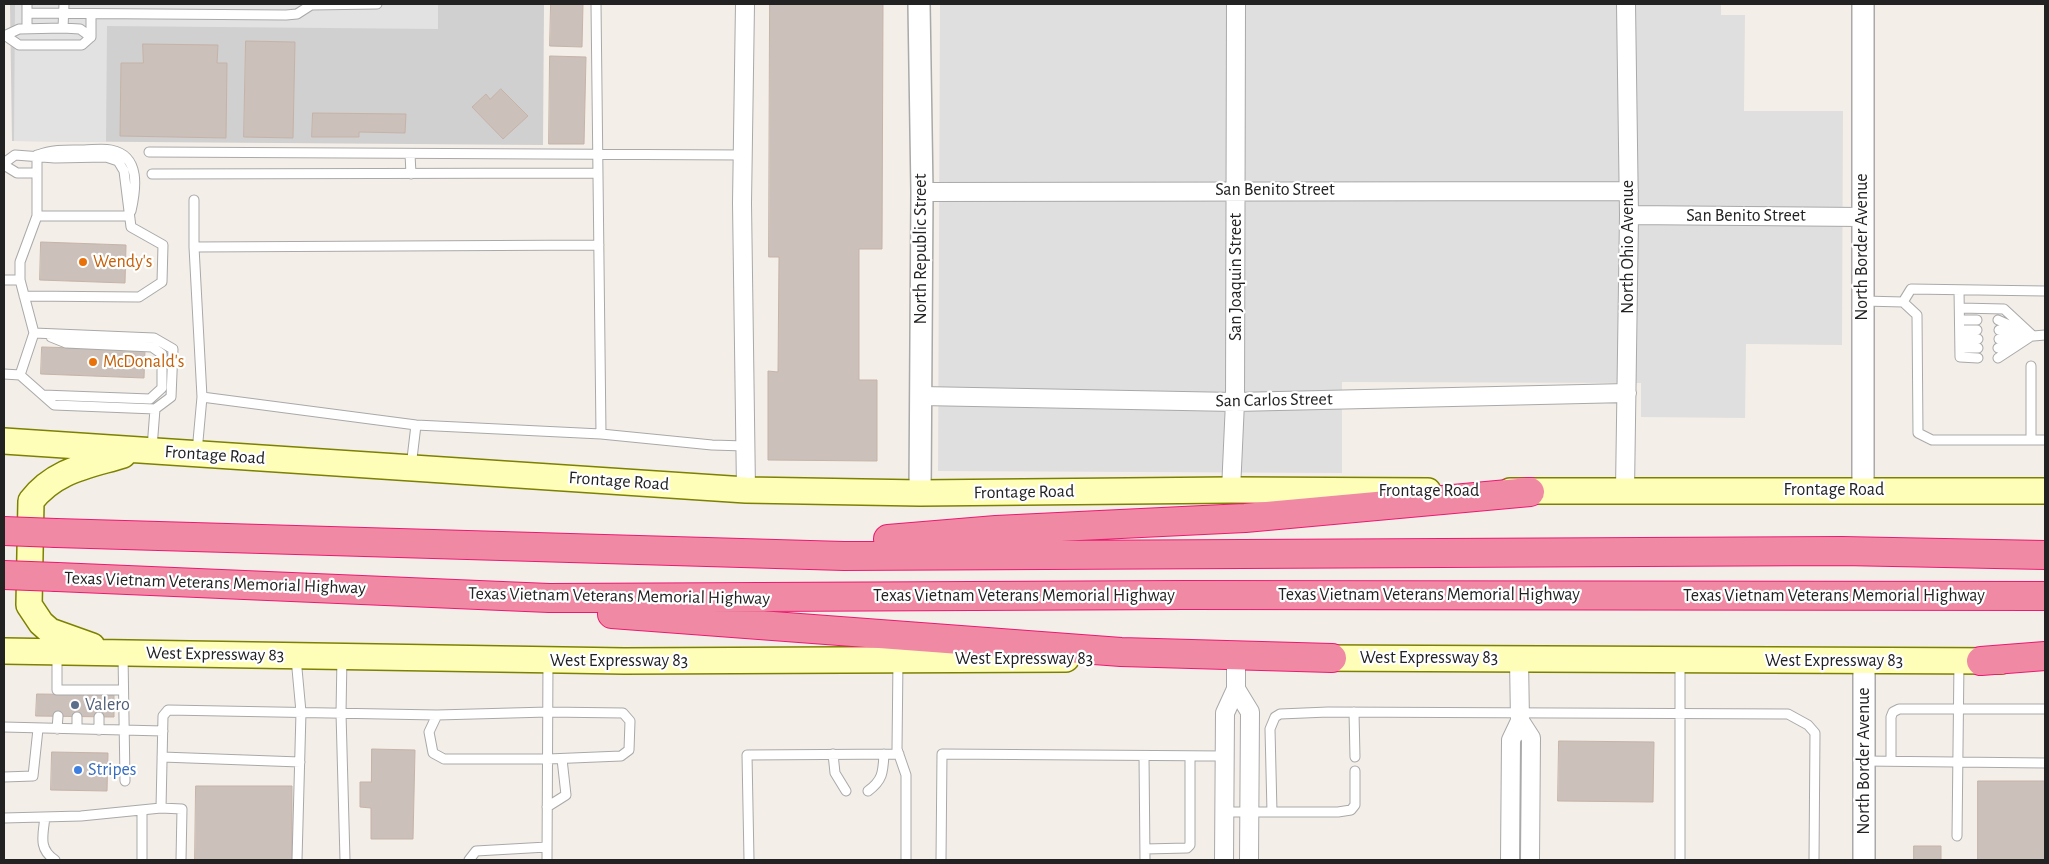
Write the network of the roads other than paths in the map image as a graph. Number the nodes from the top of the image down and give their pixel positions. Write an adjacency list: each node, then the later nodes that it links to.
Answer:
1 (64, 4): 12 (lane)
2 (340, 4): 3 (lane); 10 (lane)
3 (377, 4)
4 (596, 4): 21 (lane)
5 (745, 4): 23 (street)
6 (919, 4): 31 (street, North Republic Street)
7 (1236, 4): 29 (street, San Joaquin Street)
8 (1626, 4): 30 (street, North Ohio Avenue)
9 (1863, 4): 36 (street, North Border Avenue)
10 (304, 7): 13 (lane)
11 (27, 8): 12 (lane); 15 (lane)
12 (64, 14): 13 (lane); 14 (lane)
13 (91, 14): 17 (lane)
14 (63, 28): 15 (lane); 17 (lane)
15 (30, 29): 16 (lane); 18 (lane)
16 (5, 36): 18 (lane)
17 (91, 37): 18 (lane)
18 (34, 45)
19 (149, 152): 20 (lane)
20 (410, 154): 21 (lane); 28 (lane)
21 (597, 154): 23 (lane); 26 (lane)
22 (37, 155): 24 (lane); 25 (lane); 35 (lane)
23 (743, 155): 70 (street)
24 (4, 164): 25 (lane)
25 (37, 173): 34 (lane)
26 (598, 173): 28 (lane); 37 (lane)
27 (152, 174): 28 (lane)
28 (411, 174)
29 (1237, 190): 30 (street, San Benito Street); 31 (street, San Benito Street); 63 (street, San Joaquin Street)
30 (1629, 191): 33 (street, North Ohio Avenue)
31 (922, 192): 61 (street, North Republic Street)
32 (194, 200): 38 (lane)
33 (1630, 215): 36 (street, San Benito Street); 59 (street, North Ohio Avenue)
34 (37, 216): 35 (lane); 40 (lane)
35 (130, 216): 43 (lane)
36 (1862, 216): 44 (street, North Border Avenue)
37 (599, 245): 38 (lane); 66 (lane)
38 (194, 247): 62 (lane)
39 (4, 280): 40 (lane)
40 (20, 280): 43 (lane)
41 (1959, 290): 42 (lane); 45 (lane); 46 (lane)
42 (2045, 291)
43 (24, 296): 50 (lane)
44 (1862, 301): 45 (lane); 77 (street, North Border Avenue)
45 (1903, 302): 67 (lane)
46 (1960, 308): 47 (lane); 51 (lane)
47 (1960, 320): 48 (lane); 53 (lane)
48 (1977, 320)
49 (1998, 320): 51 (lane)
50 (38, 334): 58 (lane); 60 (lane); 64 (lane)
51 (2032, 335): 51 (lane); 52 (lane); 55 (lane)
52 (2045, 335)
53 (1960, 339): 53 (lane); 54 (lane)
54 (1978, 358)
55 (1998, 358)
56 (2031, 366): 67 (lane)
57 (4, 374): 58 (lane)
58 (20, 375): 60 (lane)
59 (1627, 393): 63 (street, San Carlos Street); 76 (street, North Ohio Avenue)
60 (43, 395): 64 (lane)
61 (921, 396): 63 (street, San Carlos Street); 80 (street, North Republic Street)
62 (202, 397): 65 (lane); 72 (lane)
63 (1235, 402): 75 (street, San Joaquin Street)
64 (155, 409): 71 (lane)
65 (416, 426): 66 (lane); 73 (lane)
66 (601, 434): 70 (lane)
67 (2030, 440): 68 (lane)
68 (2045, 440)
69 (4, 441): 71 (main road, Frontage Road)
70 (746, 446): 74 (street)
71 (146, 450): 72 (main road, Frontage Road); 89 (main road)
72 (196, 454): 73 (main road, Frontage Road)
73 (411, 467): 74 (main road, Frontage Road)
74 (746, 490): 80 (main road, Frontage Road)
75 (1231, 490): 79 (main road, Frontage Road); 80 (main road, Frontage Road)
76 (1625, 490): 77 (main road, Frontage Road); 79 (main road, Frontage Road)
77 (1863, 490): 78 (main road, Frontage Road)
78 (2045, 491)
79 (1530, 492): 82 (highway)
80 (920, 494)
81 (4, 531): 82 (highway, bridge)
82 (738, 553): 83 (highway)
83 (2045, 555)
84 (4, 575): 85 (highway, Texas Vietnam Veterans Memorial Highway, bridge)
85 (202, 582): 86 (highway, Texas Vietnam Veterans Memorial Highway); 94 (highway)
86 (2045, 596)
87 (4, 651): 88 (main road, West Expressway 83)
88 (57, 652): 89 (main road, West Expressway 83); 103 (lane)
89 (117, 653): 90 (main road, West Expressway 83); 103 (lane)
90 (296, 656): 91 (main road, West Expressway 83); 106 (lane)
91 (342, 656): 96 (main road, West Expressway 83); 109 (lane)
92 (2045, 656): 99 (highway)
93 (1236, 658): 94 (main road, West Expressway 83); 97 (main road, West Expressway 83); 102 (street)
94 (1332, 658): 95 (main road, West Expressway 83)
95 (1519, 659): 98 (main road, West Expressway 83); 115 (street)
96 (548, 660): 97 (main road, West Expressway 83); 107 (lane)
97 (898, 660): 125 (lane)
98 (1680, 661): 100 (main road, West Expressway 83); 110 (lane)
99 (1970, 661): 100 (main road, West Expressway 83); 101 (main road, West Expressway 83); 104 (lane)
100 (1864, 662): 135 (street, North Border Avenue)
101 (2045, 662)
102 (1236, 689): 128 (street); 147 (street)
103 (123, 690): 121 (lane)
104 (1959, 709): 105 (lane); 133 (lane); 136 (lane)
105 (2045, 709)
106 (301, 712): 109 (lane); 122 (lane); 134 (lane)
107 (548, 712): 111 (lane); 131 (lane); 132 (lane)
108 (1354, 712): 115 (lane); 129 (lane); 148 (lane)
109 (341, 713): 111 (lane); 159 (lane)
110 (1680, 714): 115 (lane); 154 (lane); 170 (lane)
111 (437, 715): 131 (lane)
112 (58, 716): 118 (lane)
113 (77, 716): 119 (lane)
114 (99, 717): 120 (lane)
115 (1520, 717): 168 (street); 169 (street)
116 (4, 727): 117 (lane)
117 (38, 728): 118 (lane); 139 (lane)
118 (58, 729): 119 (lane)
119 (77, 729): 120 (lane)
120 (99, 730): 121 (lane)
121 (124, 730): 122 (lane); 140 (lane)
122 (163, 731): 130 (lane)
123 (833, 754): 124 (lane); 141 (lane); 162 (lane)
124 (884, 754): 125 (lane); 142 (lane)
125 (899, 754): 163 (lane)
126 (1144, 756): 127 (lane); 153 (lane); 164 (lane)
127 (1190, 756): 128 (lane); 153 (lane)
128 (1225, 756): 146 (street)
129 (1355, 757)
130 (162, 758): 134 (lane); 144 (lane)
131 (548, 759): 132 (lane); 143 (lane)
132 (562, 759): 143 (lane)
133 (1891, 761): 135 (lane); 136 (lane)
134 (300, 762): 158 (lane)
135 (1864, 762): 171 (street, North Border Avenue)
136 (1958, 762): 137 (lane); 151 (lane)
137 (2045, 762)
138 (1355, 771): 148 (lane)
139 (4, 777)
140 (124, 781)
141 (846, 791)
142 (868, 791)
143 (547, 807): 152 (lane)
144 (161, 808): 145 (lane); 157 (lane)
145 (142, 810): 149 (lane); 156 (lane)
146 (1224, 812): 147 (lane); 166 (street)
147 (1250, 812): 148 (lane); 167 (street)
148 (1272, 812)
149 (45, 817): 150 (lane); 155 (lane)
150 (4, 818)
151 (1957, 836)
152 (547, 848): 160 (lane); 161 (lane)
153 (1145, 849): 165 (lane)
154 (1814, 858)
155 (55, 860)
156 (142, 860)
157 (181, 860)
158 (297, 860)
159 (345, 860)
160 (469, 860)
161 (547, 860)
162 (749, 860)
163 (906, 860)
164 (941, 860)
165 (1145, 860)
166 (1224, 860)
167 (1249, 860)
168 (1510, 860)
169 (1530, 860)
170 (1680, 860)
171 (1864, 860)

